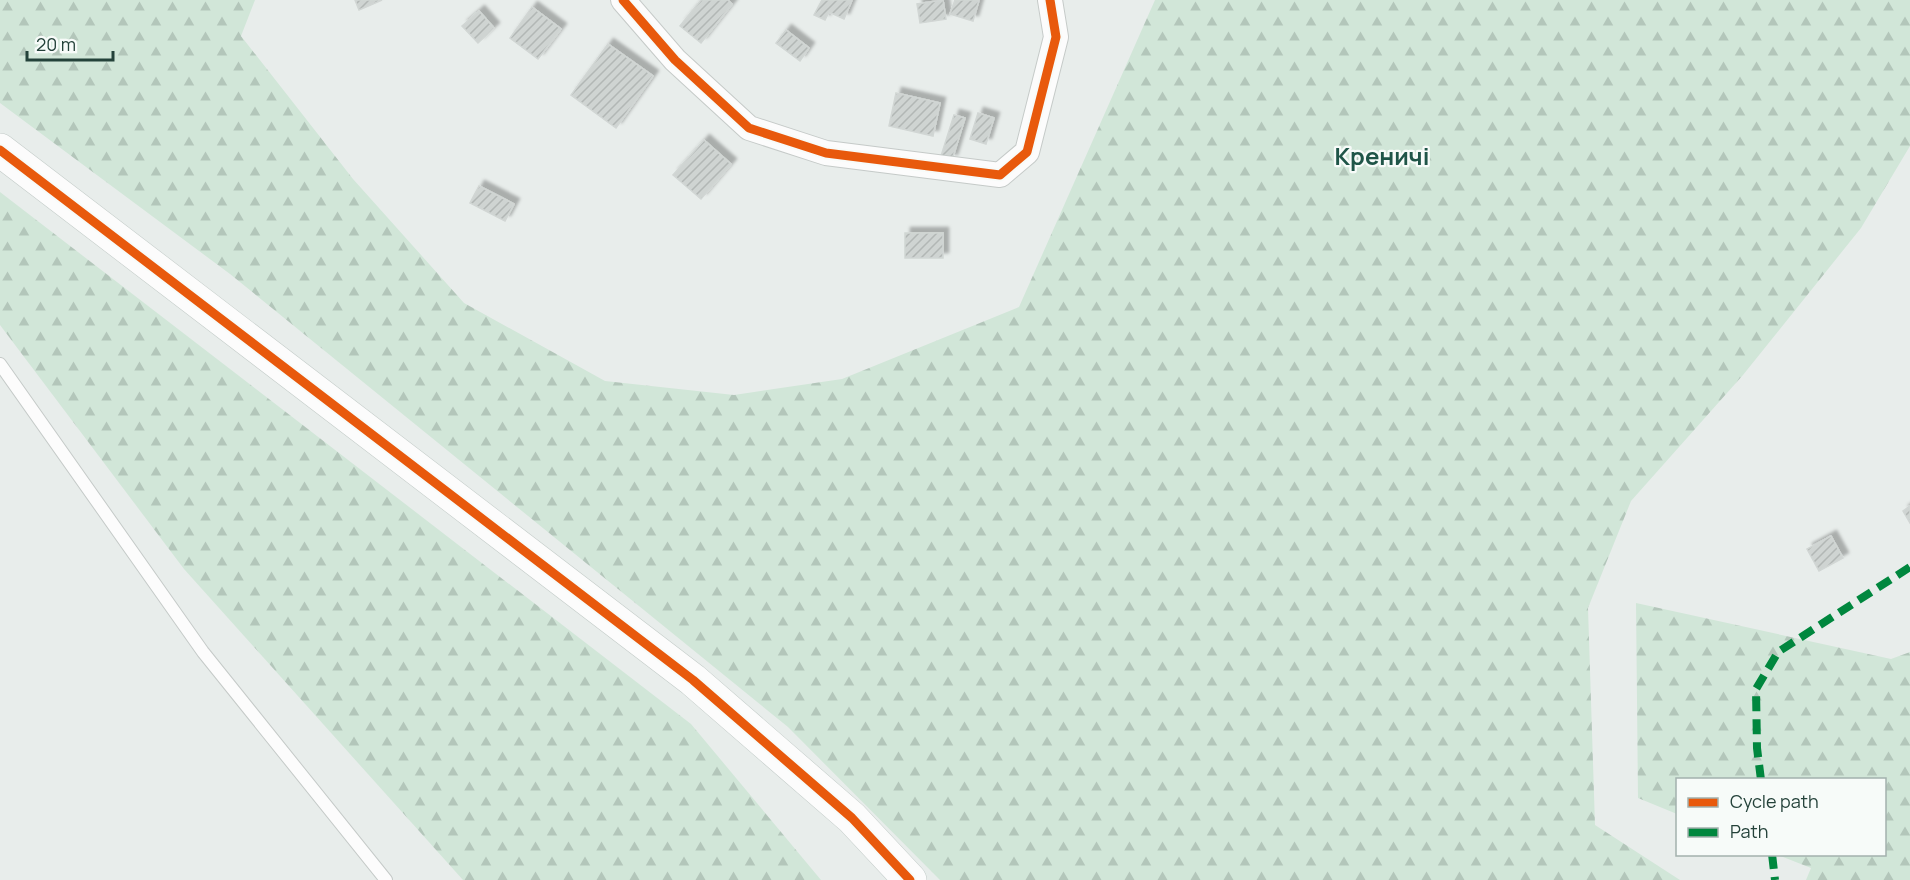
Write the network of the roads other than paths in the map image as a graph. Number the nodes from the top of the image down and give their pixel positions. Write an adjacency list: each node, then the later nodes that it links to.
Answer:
1 (623, 0): 2 (street)
2 (1050, 0)
3 (0, 150): 6 (main road)
4 (0, 364): 5 (lane)
5 (386, 880)
6 (910, 880)

